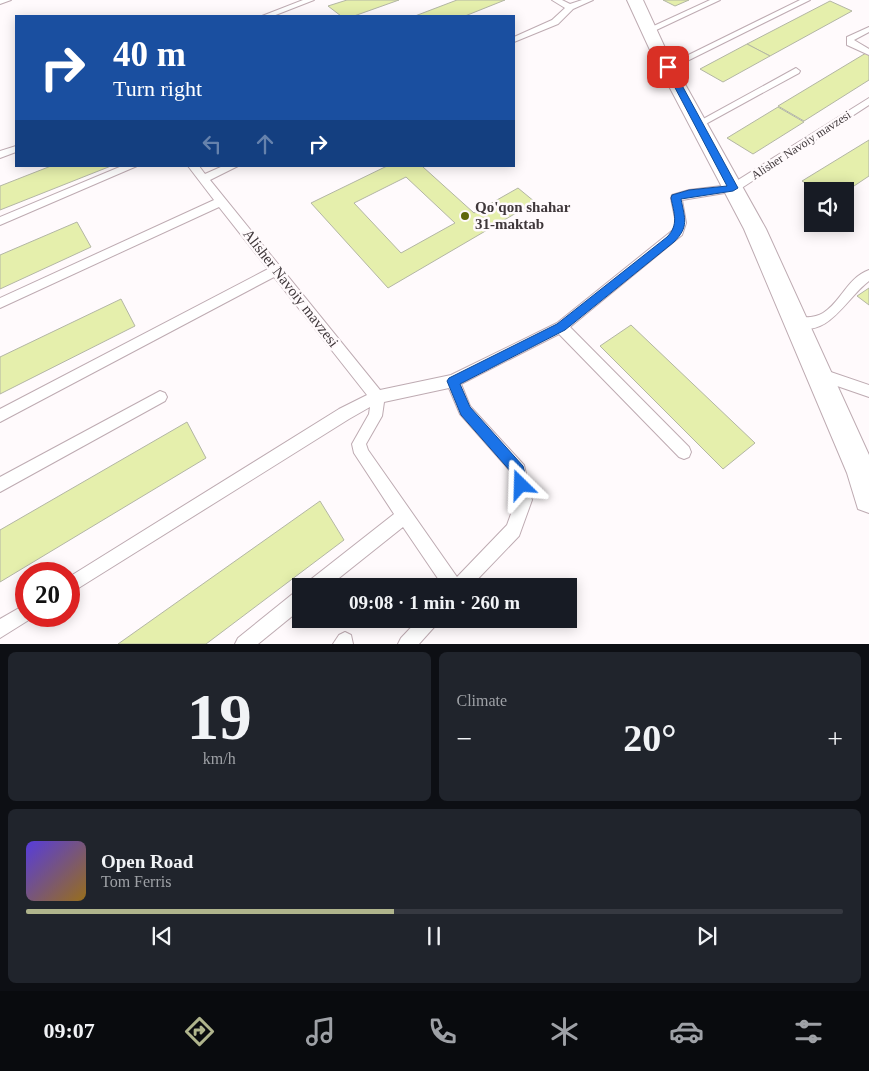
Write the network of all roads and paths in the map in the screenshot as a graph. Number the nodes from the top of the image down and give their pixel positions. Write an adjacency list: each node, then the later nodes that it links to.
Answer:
1 (7, 0): 8 (lane)
2 (310, 0): 10 (lane)
3 (556, 0): 9 (lane)
4 (588, 0): 9 (lane)
5 (635, 0): 12 (street)
6 (716, 0): 12 (lane)
7 (806, 0): 15 (lane)
8 (0, 2)
9 (570, 7): 13 (lane)
10 (281, 14)
11 (869, 29): 14 (lane)
12 (649, 30): 15 (street)
13 (515, 40)
14 (869, 52)
15 (668, 67): 18 (street)
16 (796, 71): 18 (lane)
17 (869, 101): 25 (lane, Alisher Navoiy mavzesi)
18 (699, 124): 25 (street)
19 (15, 149): 20 (lane)
20 (0, 155)
21 (130, 167): 27 (lane)
22 (194, 167): 24 (lane, Alisher Navoiy mavzesi)
23 (231, 167): 24 (lane)
24 (204, 179): 26 (lane, Alisher Navoiy mavzesi)
25 (733, 188): 31 (street); 32 (lane)
26 (222, 201): 28 (lane, Alisher Navoiy mavzesi); 30 (lane)
27 (0, 221)
28 (276, 270): 37 (lane, Alisher Navoiy mavzesi); 38 (lane)
29 (869, 276): 31 (lane)
30 (0, 303)
31 (796, 323): 33 (street)
32 (561, 327): 34 (lane); 39 (lane)
33 (819, 374): 35 (lane); 41 (street)
34 (453, 381): 37 (lane); 45 (lane)
35 (869, 391)
36 (160, 397): 40 (lane)
37 (377, 397): 42 (lane); 46 (lane)
38 (0, 416)
39 (684, 452)
40 (0, 485)
41 (869, 498)
42 (404, 516): 43 (lane); 44 (lane)
43 (326, 578)
44 (447, 578)
45 (468, 578)
46 (80, 579)
47 (292, 605): 51 (lane)
48 (15, 619): 50 (lane)
49 (422, 628): 52 (lane)
50 (0, 629)
51 (244, 644)
52 (407, 644)

